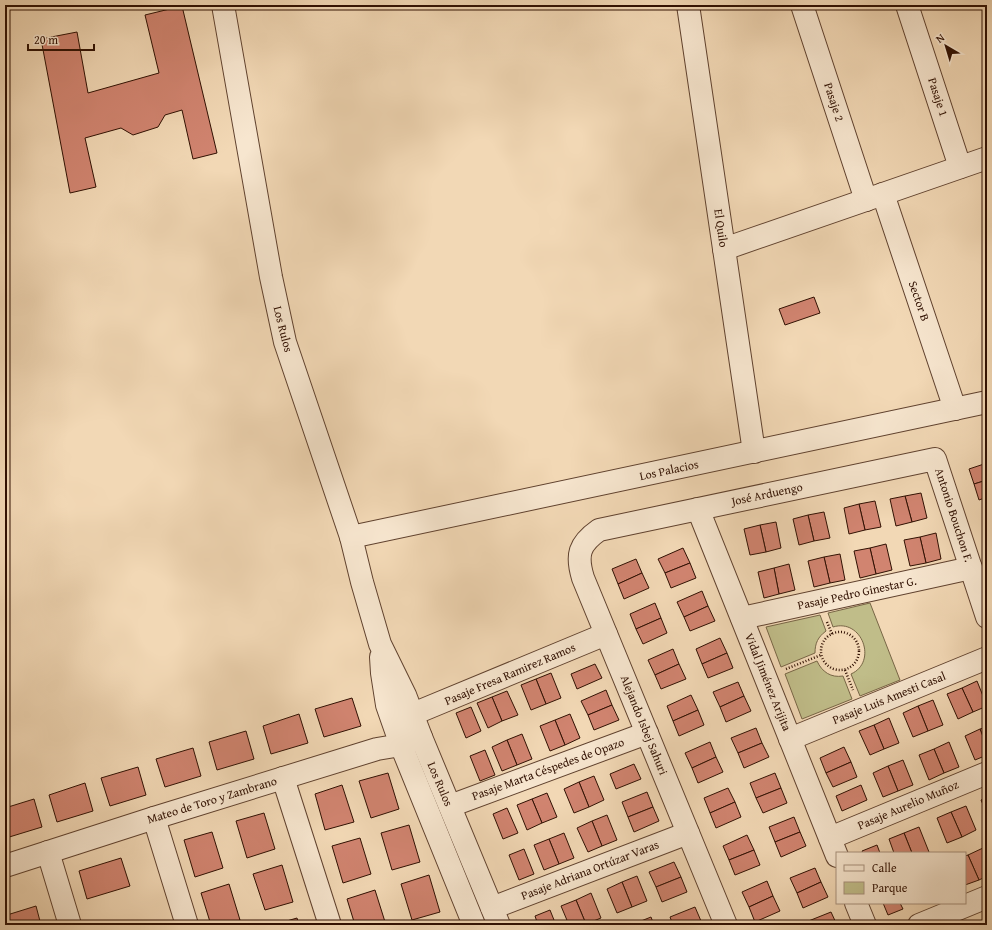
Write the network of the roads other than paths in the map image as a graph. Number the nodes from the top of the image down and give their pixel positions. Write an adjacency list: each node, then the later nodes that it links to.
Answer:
1 (223, 5): 15 (street, Los Rulos)
2 (688, 5): 8 (street, El Quilo)
3 (802, 5): 7 (street, Pasaje 2)
4 (907, 5): 6 (street, Pasaje 1)
5 (987, 158): 6 (street)
6 (960, 167): 7 (street)
7 (874, 197): 8 (street); 10 (street, Sector B)
8 (724, 249): 11 (street, El Quilo)
9 (987, 402): 10 (street, Los Palacios)
10 (955, 408): 11 (street, Los Palacios)
11 (754, 452): 15 (street, Los Palacios)
12 (935, 459): 13 (street, José Arduengo); 16 (street, Antonio Bouchon F.)
13 (698, 508): 14 (street, José Arduengo); 18 (street, Vidal Jiménez Arijita)
14 (599, 530): 19 (street, Alejando Isbej Sahuri)
15 (351, 537): 20 (street, Los Rulos)
16 (971, 568): 17 (street, Antonio Bouchon F.); 18 (street, Pasaje Pedro Ginestar G.)
17 (987, 617)
18 (742, 618): 25 (street, Vidal Jiménez Arijita)
19 (606, 634): 22 (street, Pasaje Fresa Ramirez Ramos); 23 (street, Alejando Isbej Sahuri)
20 (380, 644): 22 (street, Los Rulos); 26 (street, Los Rulos)
21 (987, 658): 25 (street, Pasaje Luis Amesti Casal)
22 (413, 714): 24 (street, Los Rulos)
23 (647, 732): 29 (street, Pasaje Marta Céspedes de Opazo); 31 (street, Alejando Isbej Sahuri)
24 (421, 737): 26 (street, Mateo de Toro y Zambrano); 29 (street, Los Rulos)
25 (790, 739): 32 (street, Vidal Jiménez Arijita)
26 (401, 744): 28 (street, Mateo de Toro y Zambrano); 41 (street, Los Rulos)
27 (987, 773): 32 (street, Pasaje Aurelio Muñoz)
28 (284, 778): 30 (street, Mateo de Toro y Zambrano); 40 (street)
29 (450, 806): 37 (street, Los Rulos)
30 (154, 818): 33 (street, Mateo de Toro y Zambrano); 39 (street)
31 (688, 833): 37 (street, Pasaje Adriana Ortúzar Varas); 42 (street, Alejando Isbej Sahuri)
32 (833, 847)
33 (48, 852): 34 (street, Mateo de Toro y Zambrano); 38 (street)
34 (5, 866)
35 (987, 897): 44 (street)
36 (856, 904): 43 (street)
37 (496, 917)
38 (70, 925)
39 (187, 925)
40 (330, 925)
41 (474, 925)
42 (726, 925)
43 (865, 925)
44 (919, 925)

